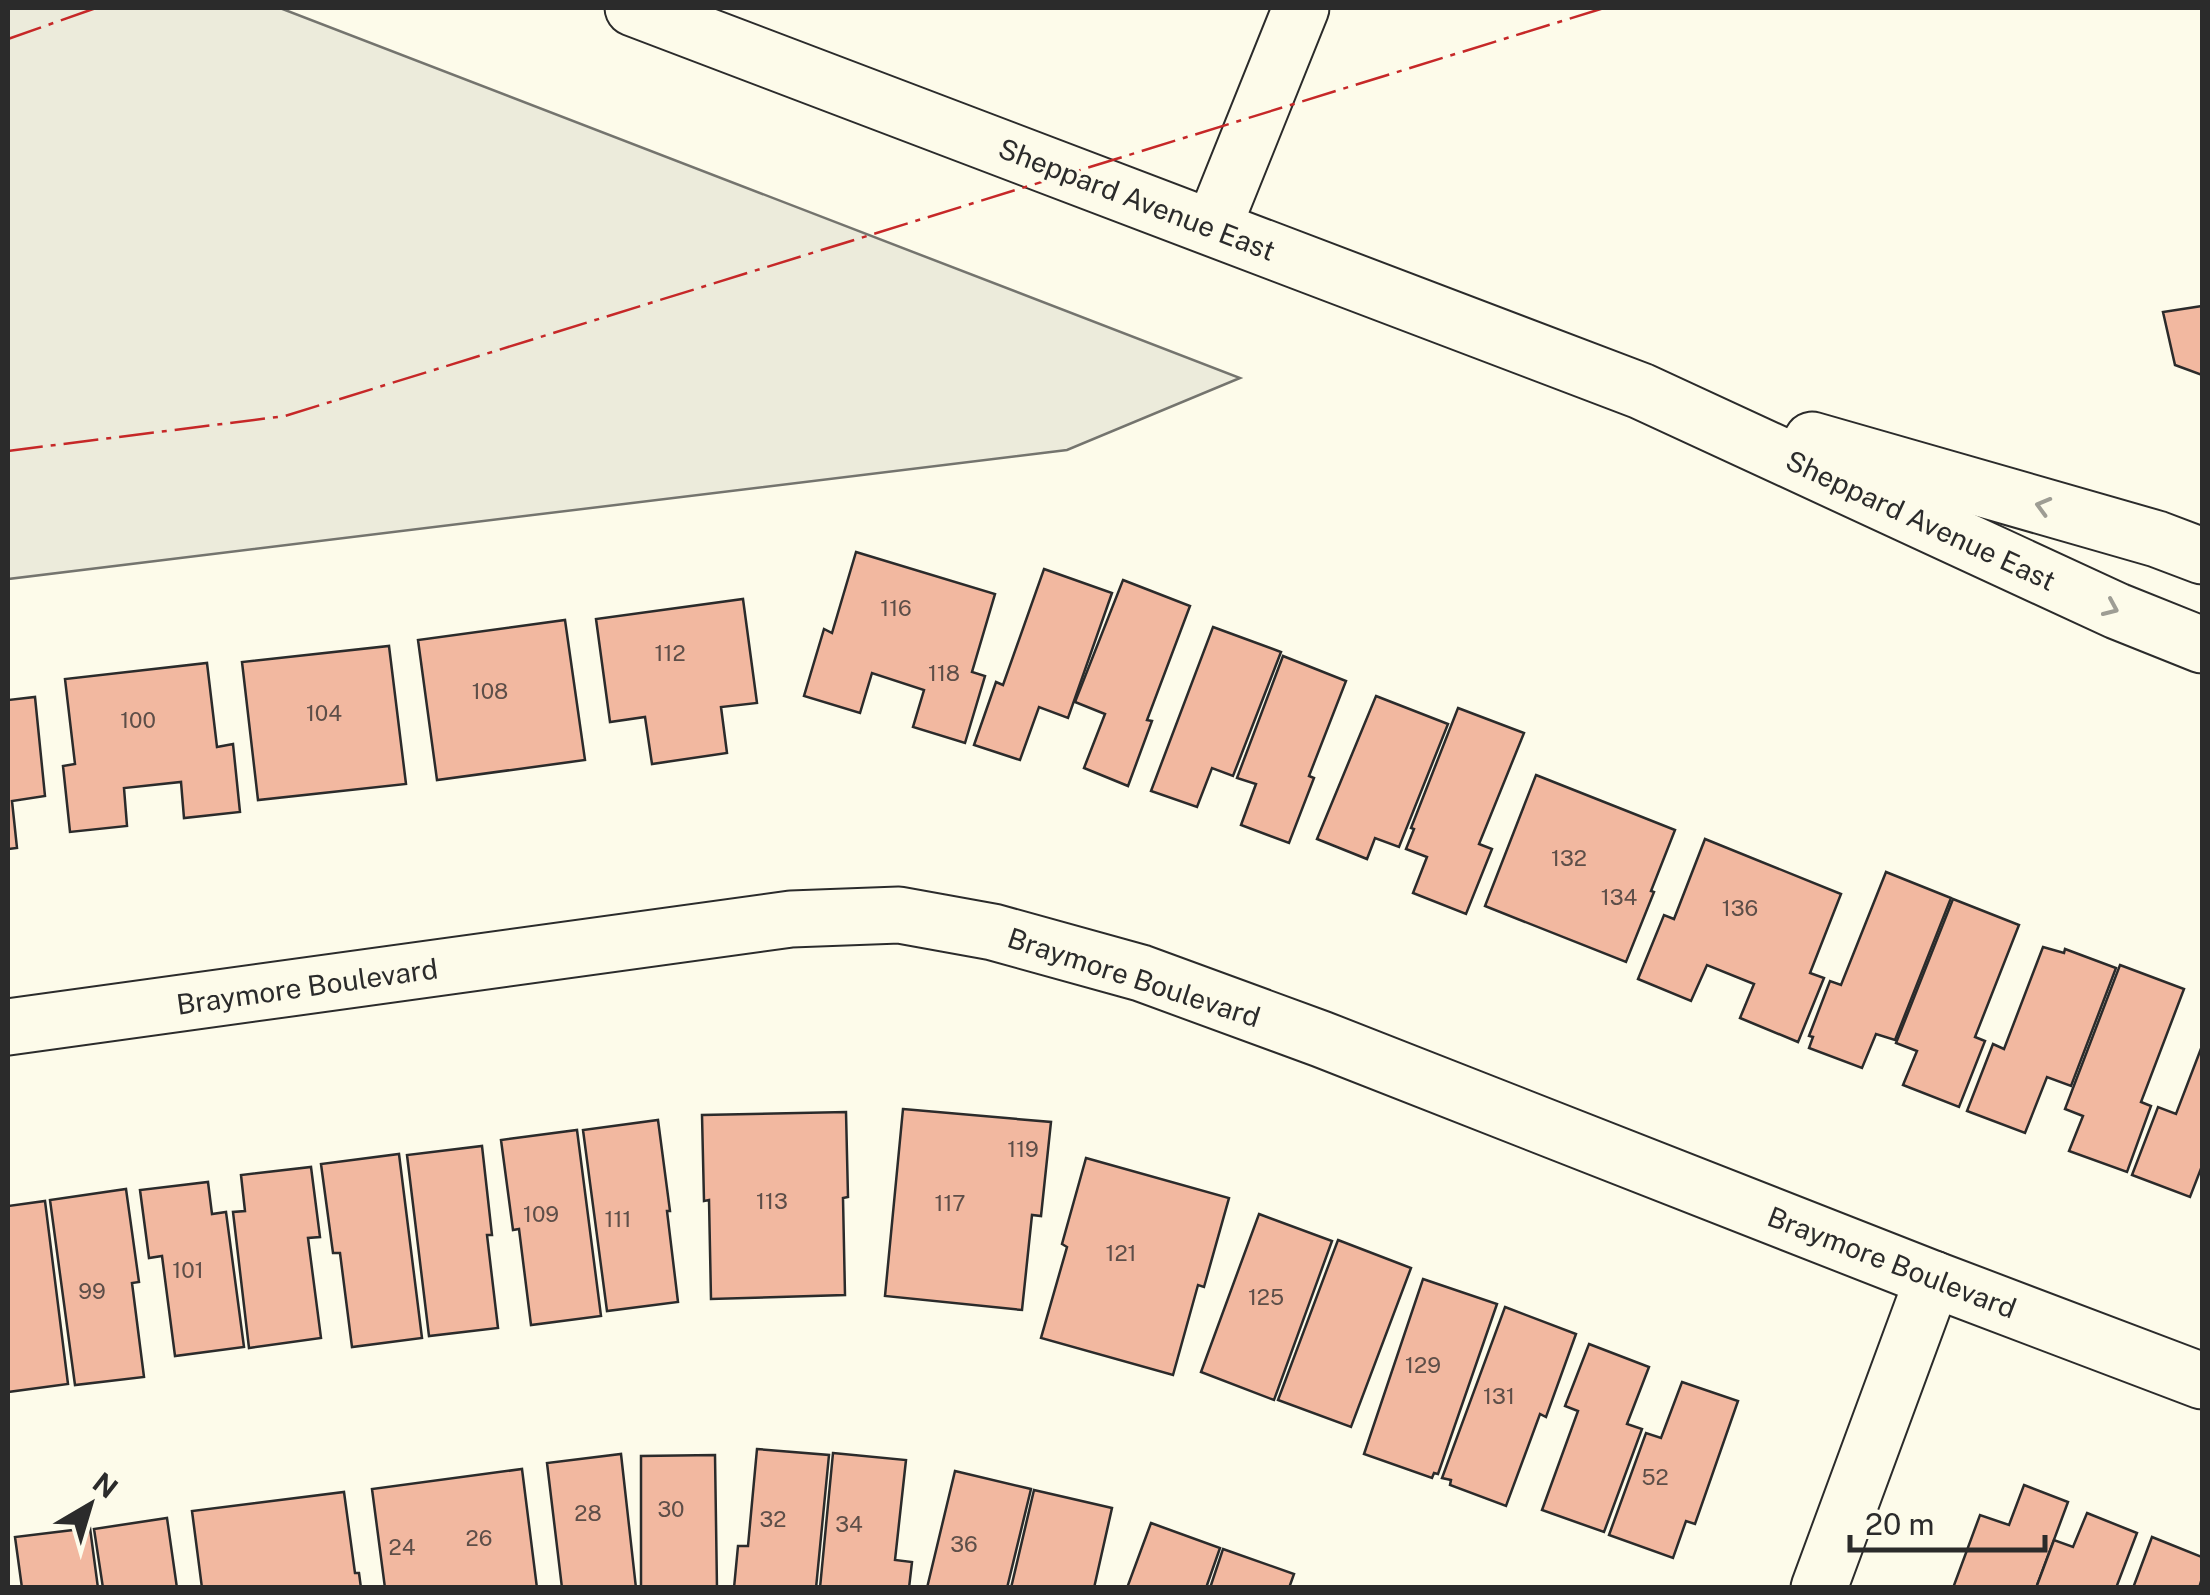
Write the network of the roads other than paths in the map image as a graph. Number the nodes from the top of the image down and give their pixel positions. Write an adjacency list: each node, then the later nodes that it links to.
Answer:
1 (633, 8): 3 (street, Sheppard Avenue East)
2 (1301, 8): 3 (street)
3 (1212, 227): 4 (street, Sheppard Avenue East)
4 (1641, 391): 5 (street, Sheppard Avenue East, one-way to 4); 6 (street, Sheppard Avenue East, one-way to 6)
5 (2202, 556)
6 (2202, 645)
7 (8, 1027): 8 (street, Braymore Boulevard)
8 (1933, 1279): 9 (street, Braymore Boulevard); 10 (street)
9 (2202, 1381)
10 (1819, 1588)

